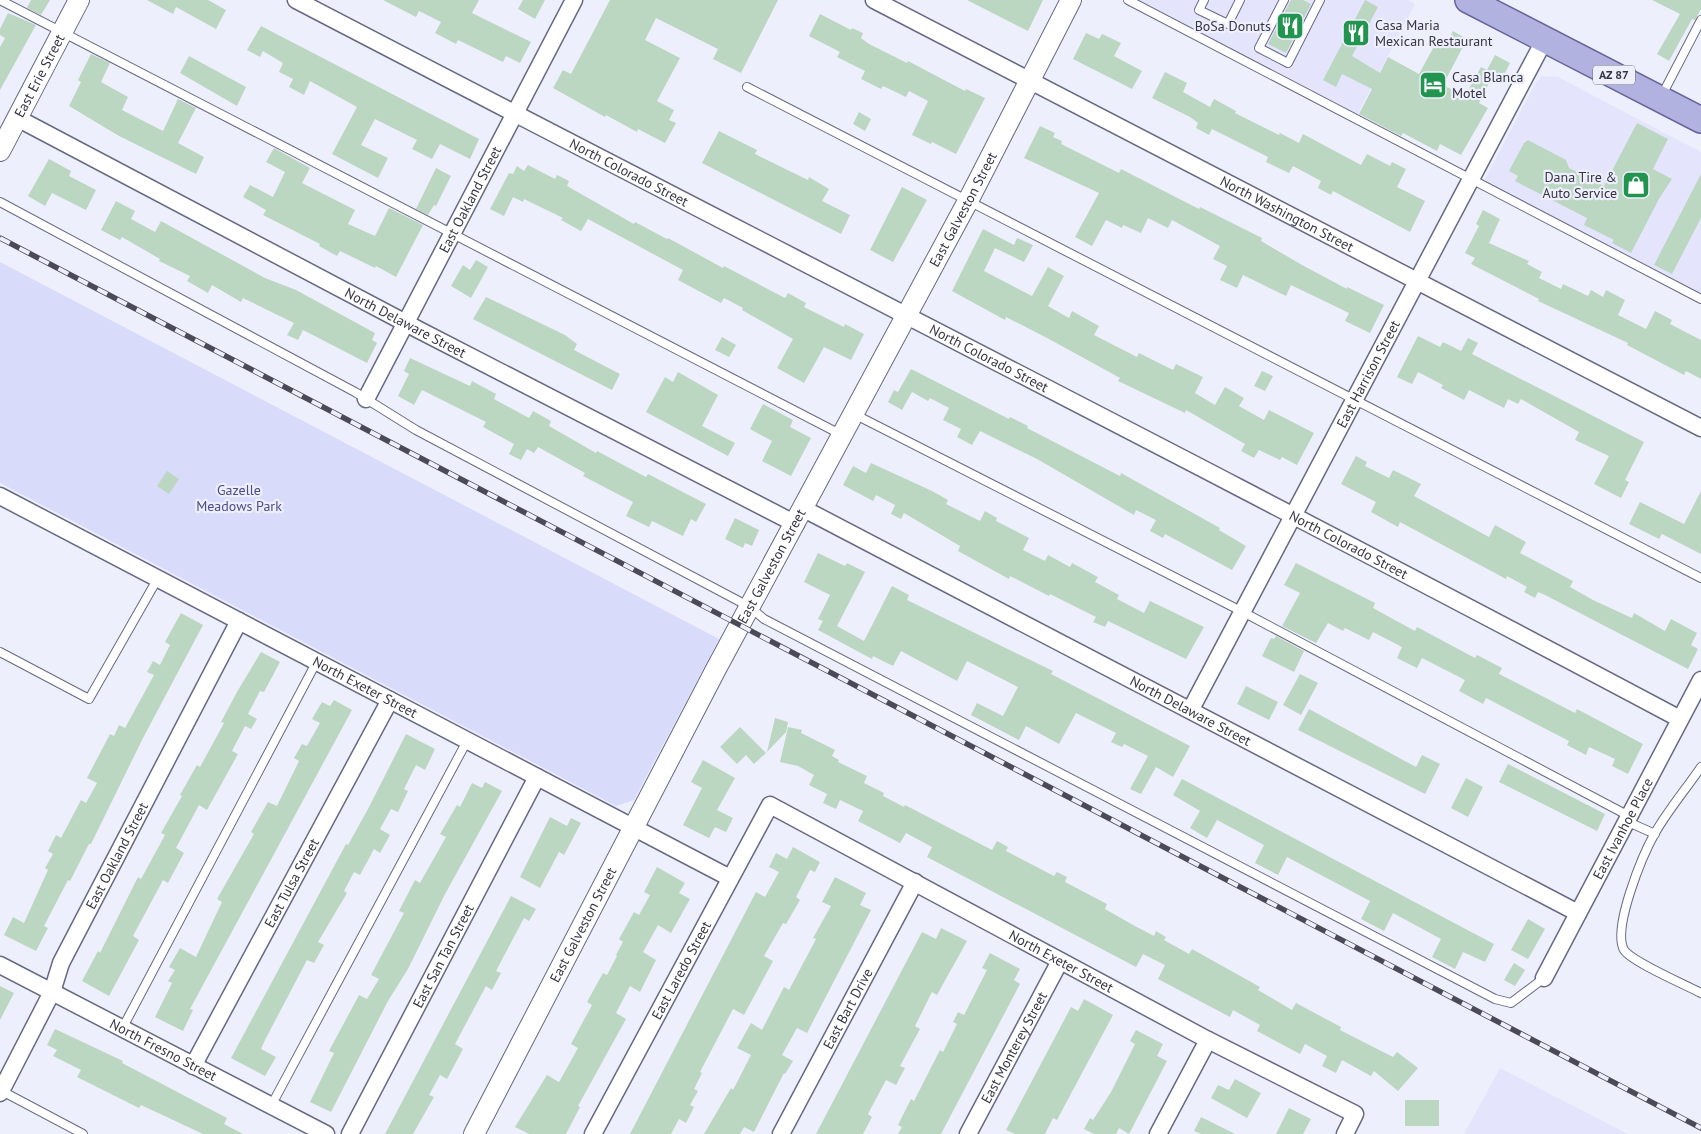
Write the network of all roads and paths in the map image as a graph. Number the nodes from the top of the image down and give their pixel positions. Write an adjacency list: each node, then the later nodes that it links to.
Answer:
1 (0, 0): 14 (lane)
2 (79, 0): 14 (street, East Erie Street)
3 (296, 0): 19 (street, North Colorado Street)
4 (574, 0): 19 (street, East Oakland Street)
5 (874, 0): 16 (street, North Washington Street)
6 (1071, 0): 16 (street, East Galveston Street)
7 (1128, 0): 23 (lane)
8 (1204, 0): 9 (lane)
9 (1240, 0)
10 (1284, 0): 11 (lane)
11 (1320, 0)
12 (1468, 0): 15 (main road, AZ 87)
13 (1701, 20): 18 (lane)
14 (62, 32): 20 (street, East Erie Street); 26 (lane)
15 (1545, 39): 18 (main road, AZ 87); 23 (street, East Harrison Street)
16 (1030, 81): 24 (street, East Galveston Street); 27 (street, North Washington Street)
17 (747, 87): 24 (lane)
18 (1660, 98): 21 (main road, AZ 87)
19 (515, 114): 26 (street, East Oakland Street); 29 (street, North Colorado Street)
20 (17, 118): 22 (street, East Erie Street); 30 (street, North Delaware Street)
21 (1701, 120)
22 (0, 149)
23 (1470, 178): 27 (street, East Harrison Street); 28 (lane)
24 (968, 201): 29 (street, East Galveston Street); 32 (lane)
25 (0, 202): 31 (lane)
26 (453, 234): 30 (street, East Oakland Street); 35 (lane)
27 (1416, 280): 32 (street, East Harrison Street); 34 (street, North Washington Street)
28 (1701, 299)
29 (906, 316): 33 (street, East Galveston Street); 37 (street, North Colorado Street)
30 (406, 323): 31 (street, East Oakland Street); 38 (street, North Delaware Street)
31 (366, 399): 41 (lane)
32 (1354, 399): 37 (street, East Harrison Street); 40 (lane)
33 (854, 414): 35 (street, East Galveston Street); 42 (lane)
34 (1701, 428)
35 (843, 435): 38 (street, East Galveston Street)
36 (0, 496): 39 (street, North Exeter Street)
37 (1293, 514): 42 (street, East Harrison Street); 49 (street, North Colorado Street)
38 (800, 516): 41 (street, East Galveston Street); 48 (street, North Delaware Street)
39 (158, 578): 43 (street, North Exeter Street); 44 (lane)
40 (1701, 578)
41 (750, 607): 55 (street, East Galveston Street); 62 (lane)
42 (1241, 611): 48 (street, East Harrison Street); 54 (lane)
43 (239, 621): 45 (street, North Exeter Street); 63 (street, East Oakland Street)
44 (0, 652)
45 (317, 662): 47 (street, North Exeter Street); 65 (lane)
46 (1701, 680): 49 (street, East Ivanhoe Place)
47 (390, 700): 50 (street, North Exeter Street); 67 (street, East Tulsa Street)
48 (1191, 709): 59 (street, North Delaware Street)
49 (1680, 719): 54 (street, East Ivanhoe Place)
50 (467, 741): 52 (street, North Exeter Street); 69 (lane)
51 (1701, 767): 56 (lane)
52 (536, 777): 55 (street, North Exeter Street); 72 (street, East San Tan Street)
53 (770, 805): 57 (street, East Laredo Street); 58 (street, North Exeter Street)
54 (1628, 818): 56 (lane); 59 (street, East Ivanhoe Place)
55 (635, 828): 57 (street, North Exeter Street); 73 (street, East Galveston Street)
56 (1655, 834): 64 (lane)
57 (730, 878): 74 (street, East Laredo Street)
58 (915, 882): 60 (street, North Exeter Street); 75 (street, East Bart Drive)
59 (1578, 914): 62 (street, East Ivanhoe Place)
60 (1060, 961): 66 (street, North Exeter Street); 76 (street, East Monterey Street)
61 (0, 965): 63 (street, North Fresno Street)
62 (1544, 978)
63 (52, 992): 65 (street, North Fresno Street); 68 (street, East Oakland Street)
64 (1701, 992)
65 (122, 1029): 67 (street, North Fresno Street)
66 (1208, 1040): 77 (street); 78 (street, North Exeter Street)
67 (192, 1066): 69 (street, North Fresno Street)
68 (0, 1091): 70 (lane)
69 (271, 1106): 71 (street, North Fresno Street)
70 (83, 1134)
71 (326, 1134)
72 (350, 1134)
73 (474, 1134)
74 (593, 1134)
75 (781, 1134)
76 (968, 1134)
77 (1158, 1134)
78 (1345, 1134)

